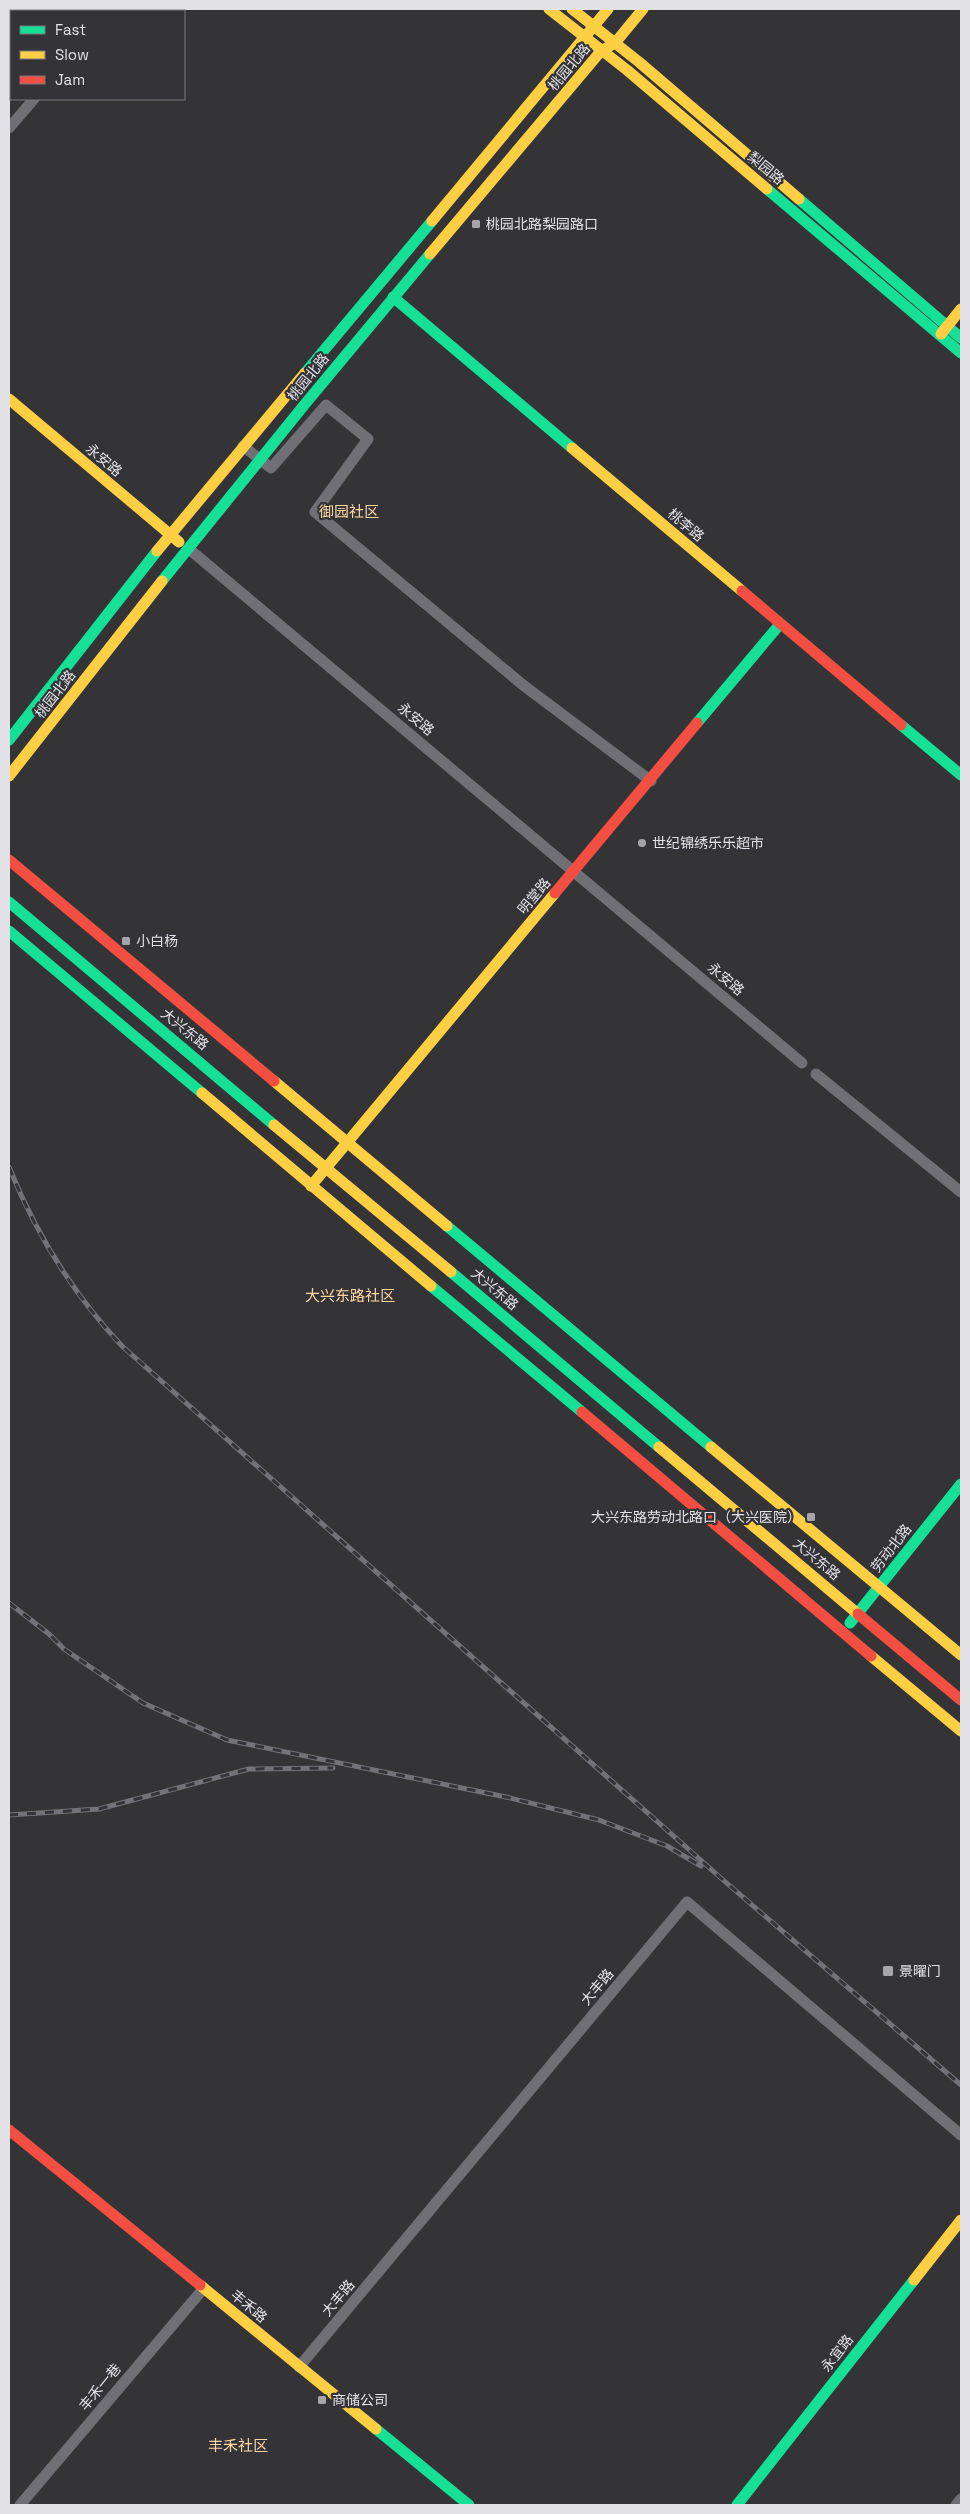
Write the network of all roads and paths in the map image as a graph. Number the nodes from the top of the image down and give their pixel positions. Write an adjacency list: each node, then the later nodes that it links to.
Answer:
1 (549, 9): 6 (main road, 梨园路)
2 (572, 9): 5 (main road, 梨园路)
3 (608, 9): 5 (main road, 桃园北路)
4 (643, 9): 7 (main road, 桃园北路)
5 (594, 26): 6 (main road, 桃园北路); 7 (main road, 梨园路)
6 (586, 38): 8 (main road, 梨园路); 18 (main road, 桃园北路)
7 (615, 43): 8 (main road, 桃园北路); 13 (main road, 梨园路)
8 (601, 51): 11 (main road, 桃园北路); 14 (main road, 梨园路)
9 (33, 100): 10 (street)
10 (9, 128)
11 (394, 297): 19 (main road, 桃园北路); 22 (main road, 桃李路)
12 (961, 309): 13 (main road)
13 (948, 325): 14 (main road); 15 (main road, 梨园路)
14 (940, 335): 16 (main road, 梨园路)
15 (961, 338)
16 (961, 353)
17 (9, 399): 20 (main road, 永安路)
18 (243, 446): 19 (street); 20 (main road, 桃园北路)
19 (260, 459): 21 (main road, 桃园北路); 26 (street)
20 (170, 535): 21 (main road, 永安路); 23 (main road, 桃园北路)
21 (189, 549): 25 (main road, 桃园北路); 28 (street, 永安路)
22 (780, 624): 24 (main road, 桃李路); 26 (main road, 明堂路)
23 (9, 740)
24 (961, 775)
25 (9, 776)
26 (651, 781): 28 (main road, 明堂路)
27 (9, 860): 34 (main road)
28 (575, 871): 32 (street, 永安路); 34 (main road, 明堂路)
29 (9, 889): 35 (main road, 大兴东路)
30 (9, 902): 35 (main road, 大兴东路)
31 (9, 931): 36 (main road)
32 (802, 1063)
33 (816, 1074): 37 (street)
34 (347, 1142): 35 (main road, 明堂路); 39 (main road)
35 (330, 1163): 36 (main road, 明堂路); 40 (main road, 大兴东路)
36 (311, 1186): 41 (main road)
37 (961, 1192)
38 (961, 1484): 39 (main road, 劳动北路)
39 (880, 1586): 40 (main road, 劳动北路); 42 (main road)
40 (861, 1610): 41 (main road, 劳动北路); 43 (main road, 大兴东路); 44 (main road, 大兴东路)
41 (844, 1631): 45 (main road)
42 (961, 1655)
43 (961, 1687)
44 (961, 1700)
45 (961, 1731)
46 (9, 2130): 49 (main road, 丰禾路)
47 (961, 2135): 50 (street, 大丰路)
48 (961, 2220): 54 (main road, 永宜路)
49 (204, 2288): 50 (main road, 丰禾路); 52 (street, 丰禾一巷)
50 (300, 2367): 53 (main road, 丰禾路)
51 (961, 2499): 55 (street)
52 (20, 2505)
53 (469, 2505)
54 (737, 2505)
55 (956, 2505)

